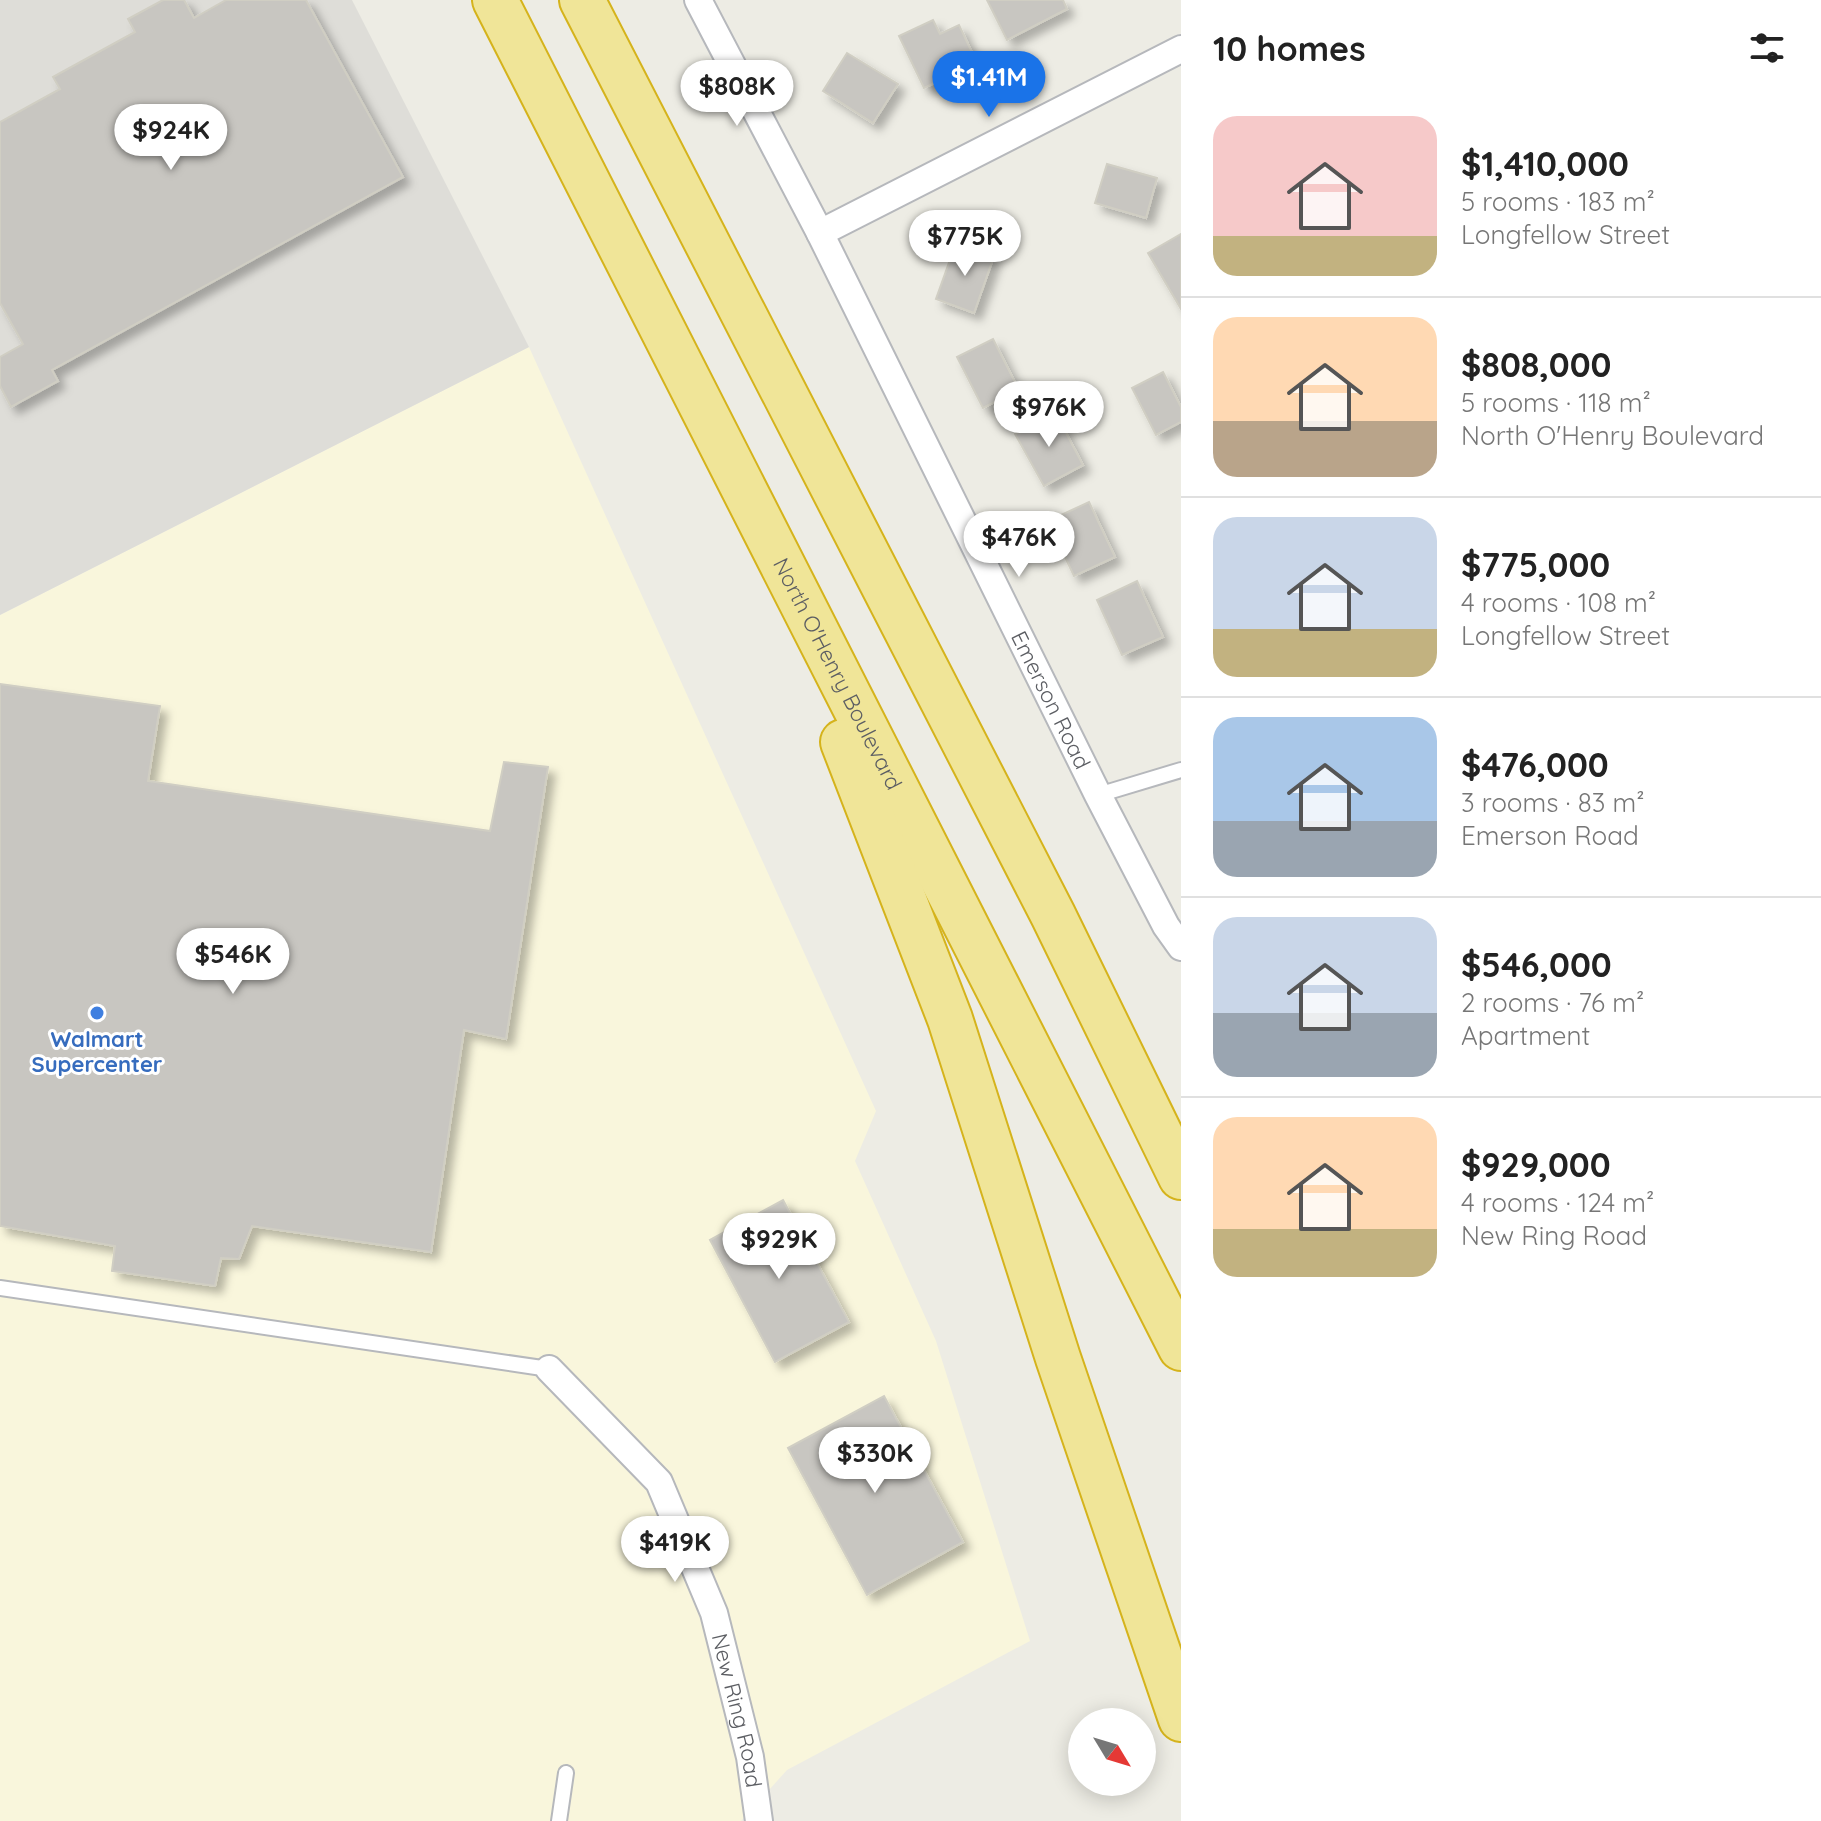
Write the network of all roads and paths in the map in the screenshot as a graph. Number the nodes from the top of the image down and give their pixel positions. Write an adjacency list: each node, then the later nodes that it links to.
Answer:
1 (495, 0): 6 (highway, North O'Henry Boulevard)
2 (582, 0): 9 (highway)
3 (698, 0): 5 (street)
4 (1181, 49): 5 (street)
5 (820, 233): 8 (street, Emerson Road)
6 (736, 476): 14 (highway, North O'Henry Boulevard); 16 (highway)
7 (1181, 770): 8 (lane)
8 (1098, 795): 10 (street, Emerson Road)
9 (1053, 915): 11 (highway); 12 (highway)
10 (1181, 947)
11 (1181, 1110)
12 (1181, 1177)
13 (0, 1288): 15 (lane)
14 (1181, 1348)
15 (549, 1369): 19 (street, New Ring Road)
16 (1181, 1719)
17 (566, 1773): 18 (lane)
18 (559, 1821)
19 (759, 1821)

